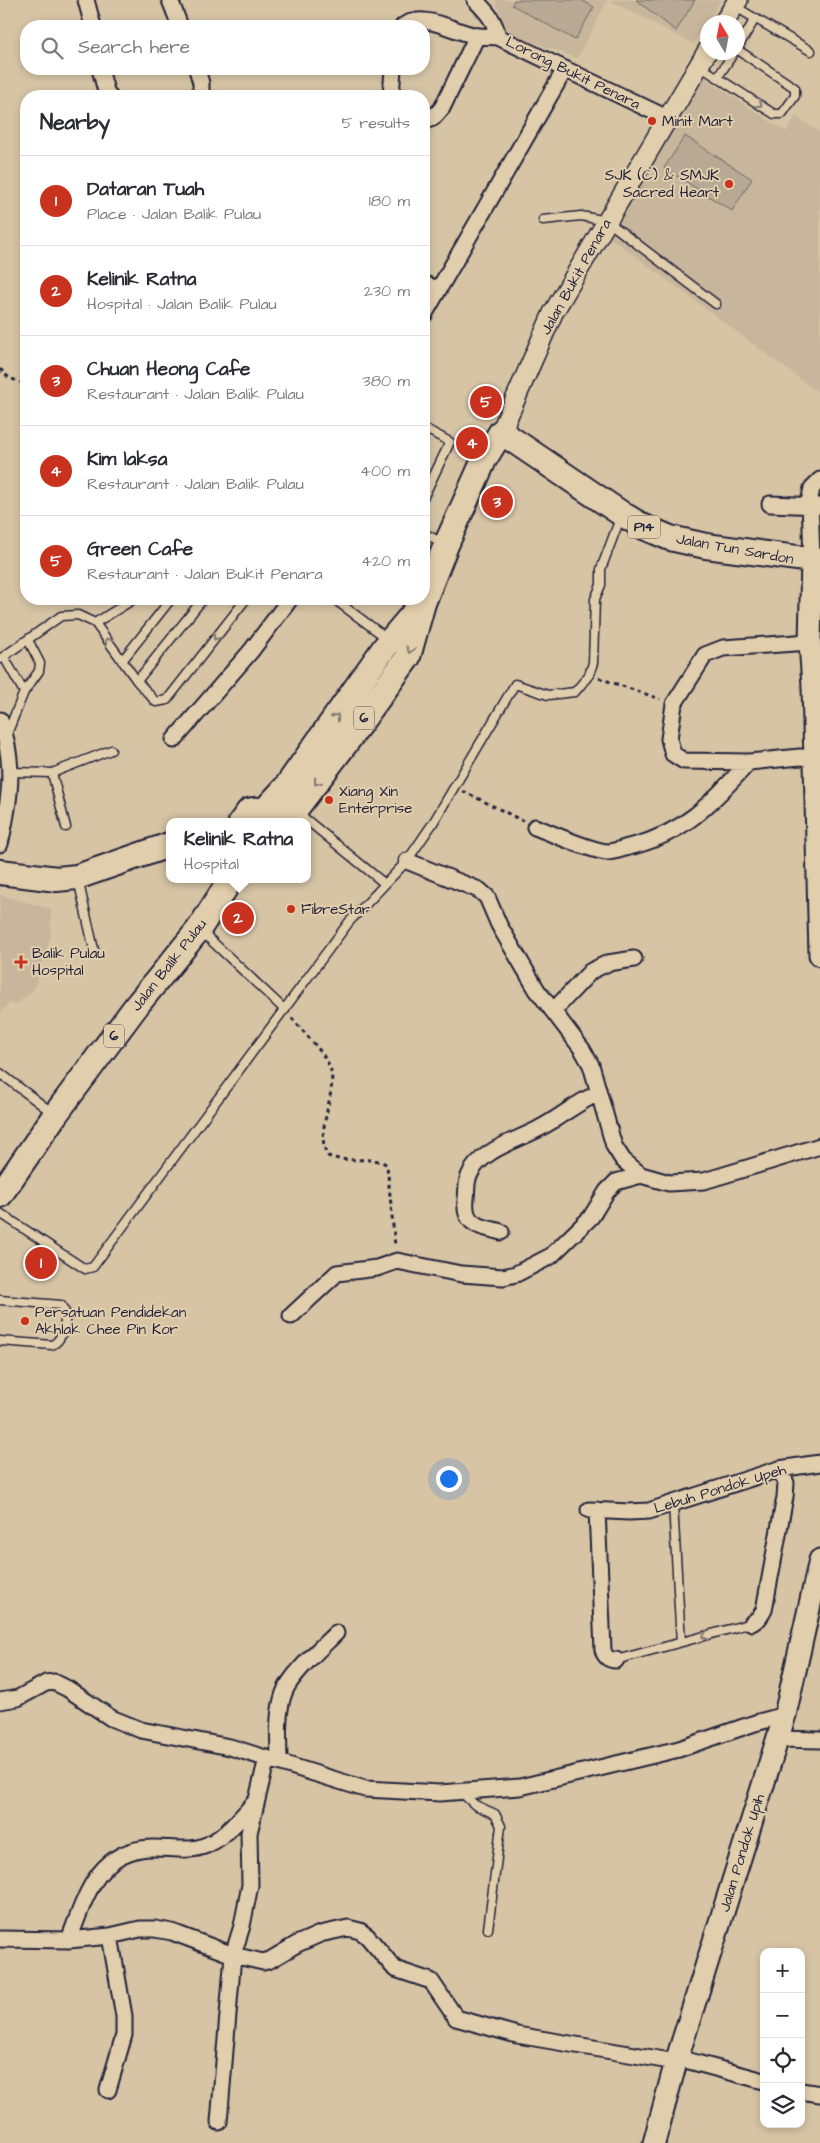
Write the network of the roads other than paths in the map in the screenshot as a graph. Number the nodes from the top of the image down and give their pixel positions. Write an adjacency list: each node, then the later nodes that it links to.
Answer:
1 (86, 0): 6 (street)
2 (170, 0): 7 (street)
3 (475, 0): 10 (street)
4 (732, 10): 5 (lane)
5 (755, 19): 11 (lane); 12 (lane)
6 (91, 20)
7 (178, 20)
8 (430, 22): 9 (street, Lorong Bukit Penara)
9 (477, 36): 10 (street, Lorong Bukit Penara); 26 (street)
10 (498, 37): 17 (street, Lorong Bukit Penara)
11 (745, 37)
12 (811, 51)
13 (745, 54): 21 (lane, one-way to 13)
14 (702, 60): 25 (street, Jalan Bukit Penara)
15 (704, 60): 21 (lane)
16 (729, 60): 21 (lane)
17 (565, 69): 25 (street, Lorong Bukit Penara); 29 (street)
18 (102, 75): 22 (street)
19 (199, 75): 23 (street)
20 (393, 75): 24 (street)
21 (718, 78)
22 (106, 90)
23 (201, 90)
24 (391, 90)
25 (667, 118): 28 (street, Jalan Bukit Penara)
26 (430, 119)
27 (543, 220): 28 (lane)
28 (606, 221): 30 (lane); 32 (street, Jalan Bukit Penara)
29 (431, 287)
30 (716, 304)
31 (430, 431): 34 (lane)
32 (501, 432): 37 (main road, Jalan Tun Sardon / P14); 39 (main road, 6)
33 (820, 480): 36 (street)
34 (430, 484)
35 (770, 504): 36 (street)
36 (815, 506): 40 (street)
37 (622, 514): 40 (main road, Jalan Tun Sardon / P14); 74 (lane)
38 (430, 537): 39 (lane)
39 (446, 545): 41 (main road, 6)
40 (816, 561): 53 (main road)
41 (430, 584)
42 (124, 605): 50 (lane)
43 (166, 605): 55 (lane)
44 (198, 605): 56 (lane)
45 (241, 605): 56 (lane, one-way to 56)
46 (285, 605): 61 (street)
47 (342, 605): 52 (lane)
48 (420, 605): 52 (main road, 6)
49 (421, 605): 67 (main road, 6, one-way to 67)
50 (95, 623): 51 (lane); 55 (lane, one-way to 50)
51 (28, 640): 54 (lane); 58 (lane)
52 (390, 641): 67 (main road, 6, one-way to 52)
53 (810, 642): 57 (main road); 64 (street)
54 (2, 658): 58 (lane)
55 (122, 660): 56 (lane)
56 (137, 681)
57 (817, 687): 63 (main road)
58 (24, 692): 60 (lane)
59 (0, 720): 60 (street)
60 (6, 736): 66 (street)
61 (174, 740)
62 (111, 750): 65 (lane)
63 (815, 758): 64 (street); 81 (main road)
64 (749, 762): 69 (street)
65 (52, 772): 66 (lane); 70 (lane)
66 (7, 776): 72 (street)
67 (279, 816): 68 (main road, 6)
68 (244, 818)
69 (534, 826)
70 (66, 827)
71 (311, 837): 78 (lane)
72 (0, 844)
73 (166, 846): 76 (main road)
74 (407, 860): 78 (lane); 84 (street)
75 (0, 872): 76 (main road)
76 (77, 877): 80 (lane)
77 (228, 883): 79 (main road, Jalan Balik Pulau / 6)
78 (385, 884): 83 (lane)
79 (199, 929): 83 (lane); 87 (main road, Jalan Balik Pulau / 6)
80 (95, 954)
81 (820, 954)
82 (634, 959): 84 (street)
83 (285, 1010): 91 (lane)
84 (554, 1010): 86 (street)
85 (0, 1073): 87 (lane)
86 (599, 1093): 89 (street); 92 (street)
87 (55, 1116): 90 (main road, Jalan Balik Pulau / 6)
88 (820, 1146): 89 (street)
89 (641, 1175): 94 (street)
90 (0, 1196)
91 (0, 1213)
92 (501, 1232)
93 (0, 1300): 95 (lane)
94 (291, 1316)
95 (0, 1341)
96 (820, 1464): 97 (street, Lebuh Pondok Upeh)
97 (779, 1469): 98 (street, Lebuh Pondok Upeh); 100 (street)
98 (673, 1504): 102 (lane); 103 (street, Lebuh Pondok Upeh)
99 (820, 1560): 105 (main road, Jalan Pondok Upih)
100 (752, 1623): 102 (lane, one-way to 102)
101 (336, 1633): 108 (street)
102 (681, 1642): 103 (lane)
103 (616, 1660)
104 (0, 1701): 108 (street)
105 (785, 1715): 106 (main road, Jalan Pondok Upih); 109 (street)
106 (777, 1739): 107 (street); 116 (main road, Jalan Pondok Upih)
107 (820, 1740)
108 (273, 1760): 109 (street); 110 (street)
109 (460, 1792): 111 (lane)
110 (257, 1800): 114 (street); 115 (street)
111 (488, 1929)
112 (110, 1936): 114 (street); 115 (street); 118 (street)
113 (0, 1939): 114 (street)
114 (69, 1940)
115 (233, 1955): 116 (street); 121 (street)
116 (677, 2060): 117 (street); 122 (main road, Jalan Pondok Upih)
117 (760, 2080)
118 (108, 2090)
119 (805, 2092): 120 (street)
120 (820, 2094)
121 (219, 2122)
122 (654, 2143)

